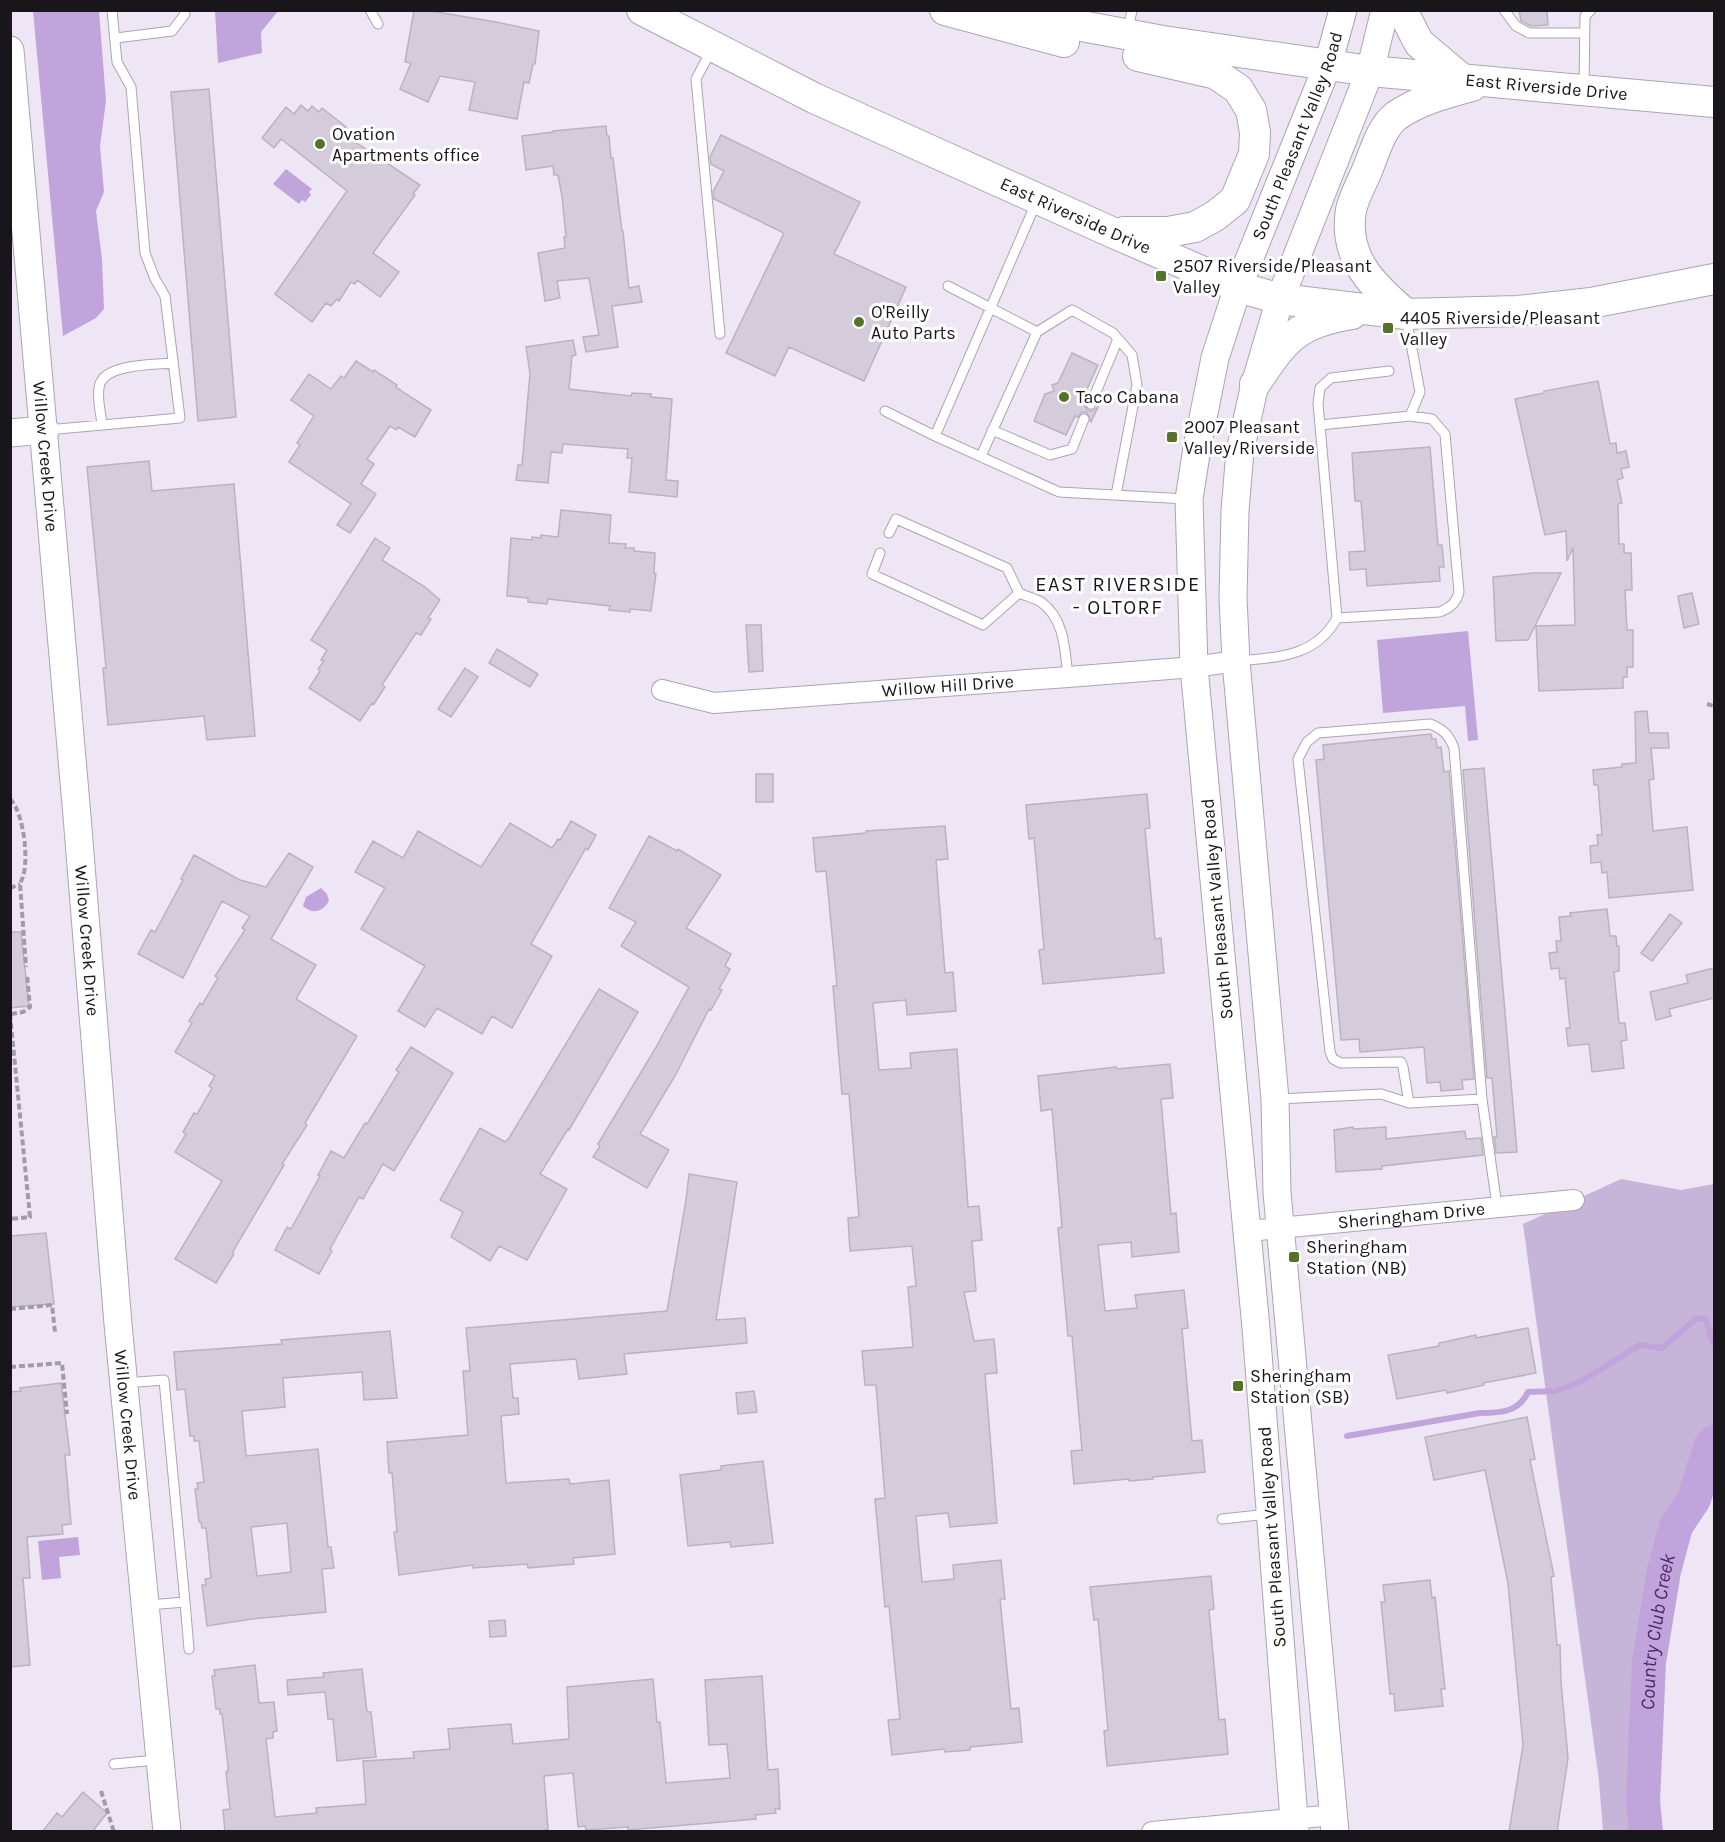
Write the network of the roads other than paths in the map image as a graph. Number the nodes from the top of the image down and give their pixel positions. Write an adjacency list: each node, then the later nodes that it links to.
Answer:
1 (112, 10): 15 (lane)
2 (184, 10): 15 (lane)
3 (370, 10): 12 (lane)
4 (642, 10): 16 (main road, East Riverside Drive)
5 (945, 10): 25 (main road)
6 (1025, 10): 13 (main road, East Riverside Drive)
7 (1343, 10): 18 (main road, South Pleasant Valley Road)
8 (1385, 10): 19 (main road, South Pleasant Valley Road)
9 (1402, 10): 20 (main road)
10 (1504, 10): 14 (lane)
11 (1591, 10): 14 (lane)
12 (378, 24)
13 (1117, 24): 18 (main road, East Riverside Drive)
14 (1584, 33): 22 (lane)
15 (116, 38): 36 (lane)
16 (713, 47): 24 (main road, East Riverside Drive); 34 (lane)
17 (10, 50): 21 (main road, Willow Creek Drive)
18 (1328, 64): 19 (main road, East Riverside Drive); 28 (main road, South Pleasant Valley Road)
19 (1370, 71): 20 (main road, East Riverside Drive); 29 (main road, South Pleasant Valley Road)
20 (1475, 81): 22 (main road, East Riverside Drive); 32 (main road)
21 (12, 82): 45 (main road, Willow Creek Drive)
22 (1584, 90): 23 (main road, East Riverside Drive)
23 (1714, 102)
24 (1038, 199): 25 (main road, East Riverside Drive); 30 (lane)
25 (1109, 231): 28 (main road, East Riverside Drive)
26 (1714, 279): 32 (main road, East Riverside Drive)
27 (948, 286): 30 (lane)
28 (1238, 287): 29 (main road, East Riverside Drive); 51 (main road, South Pleasant Valley Road)
29 (1280, 299): 31 (main road, East Riverside Drive); 38 (main road, South Pleasant Valley Road)
30 (991, 307): 33 (lane); 48 (lane)
31 (1373, 311): 32 (main road, East Riverside Drive); 38 (main road)
32 (1406, 314): 41 (lane)
33 (1037, 332): 35 (lane); 46 (lane)
34 (720, 334)
35 (1118, 339): 39 (lane); 50 (lane)
36 (173, 363): 43 (lane); 43 (lane)
37 (1389, 371): 44 (lane)
38 (1256, 384): 56 (main road, South Pleasant Valley Road)
39 (1091, 404)
40 (885, 411): 48 (lane)
41 (1410, 416): 44 (lane); 55 (lane)
42 (1084, 419): 46 (lane)
43 (102, 425): 45 (lane)
44 (1320, 425): 55 (lane)
45 (45, 430): 47 (main road); 67 (main road, Willow Creek Drive)
46 (992, 430): 49 (lane)
47 (10, 433)
48 (935, 436): 49 (lane)
49 (981, 456): 50 (lane)
50 (1116, 495): 51 (lane)
51 (1189, 499): 57 (main road, South Pleasant Valley Road)
52 (888, 533): 54 (lane)
53 (880, 553): 54 (lane)
54 (1018, 593): 58 (lane)
55 (1337, 618): 56 (lane)
56 (1236, 661): 57 (street, Willow Hill Drive); 60 (main road, South Pleasant Valley Road)
57 (1194, 667): 58 (street, Willow Hill Drive); 66 (main road, South Pleasant Valley Road)
58 (1068, 677): 59 (street, Willow Hill Drive)
59 (662, 690)
60 (1275, 1099): 62 (lane); 65 (main road, South Pleasant Valley Road)
61 (1482, 1099): 62 (lane); 62 (lane); 64 (lane)
62 (1409, 1103)
63 (1574, 1200): 64 (street, Sheringham Drive)
64 (1497, 1206): 65 (street, Sheringham Drive)
65 (1280, 1227): 66 (street, Sheringham Drive); 68 (main road, South Pleasant Valley Road)
66 (1248, 1231): 69 (main road, South Pleasant Valley Road)
67 (124, 1383): 71 (lane); 72 (main road, Willow Creek Drive)
68 (1306, 1509): 69 (main road); 76 (main road, South Pleasant Valley Road)
69 (1271, 1514): 70 (lane); 77 (main road, South Pleasant Valley Road)
70 (1222, 1519)
71 (185, 1602): 72 (lane); 73 (lane)
72 (146, 1605): 74 (main road, Willow Creek Drive)
73 (189, 1649)
74 (160, 1760): 75 (lane); 78 (main road, Willow Creek Drive)
75 (114, 1764)
76 (1334, 1823): 77 (street)
77 (1295, 1825): 79 (street)
78 (167, 1832)
79 (1152, 1832)

